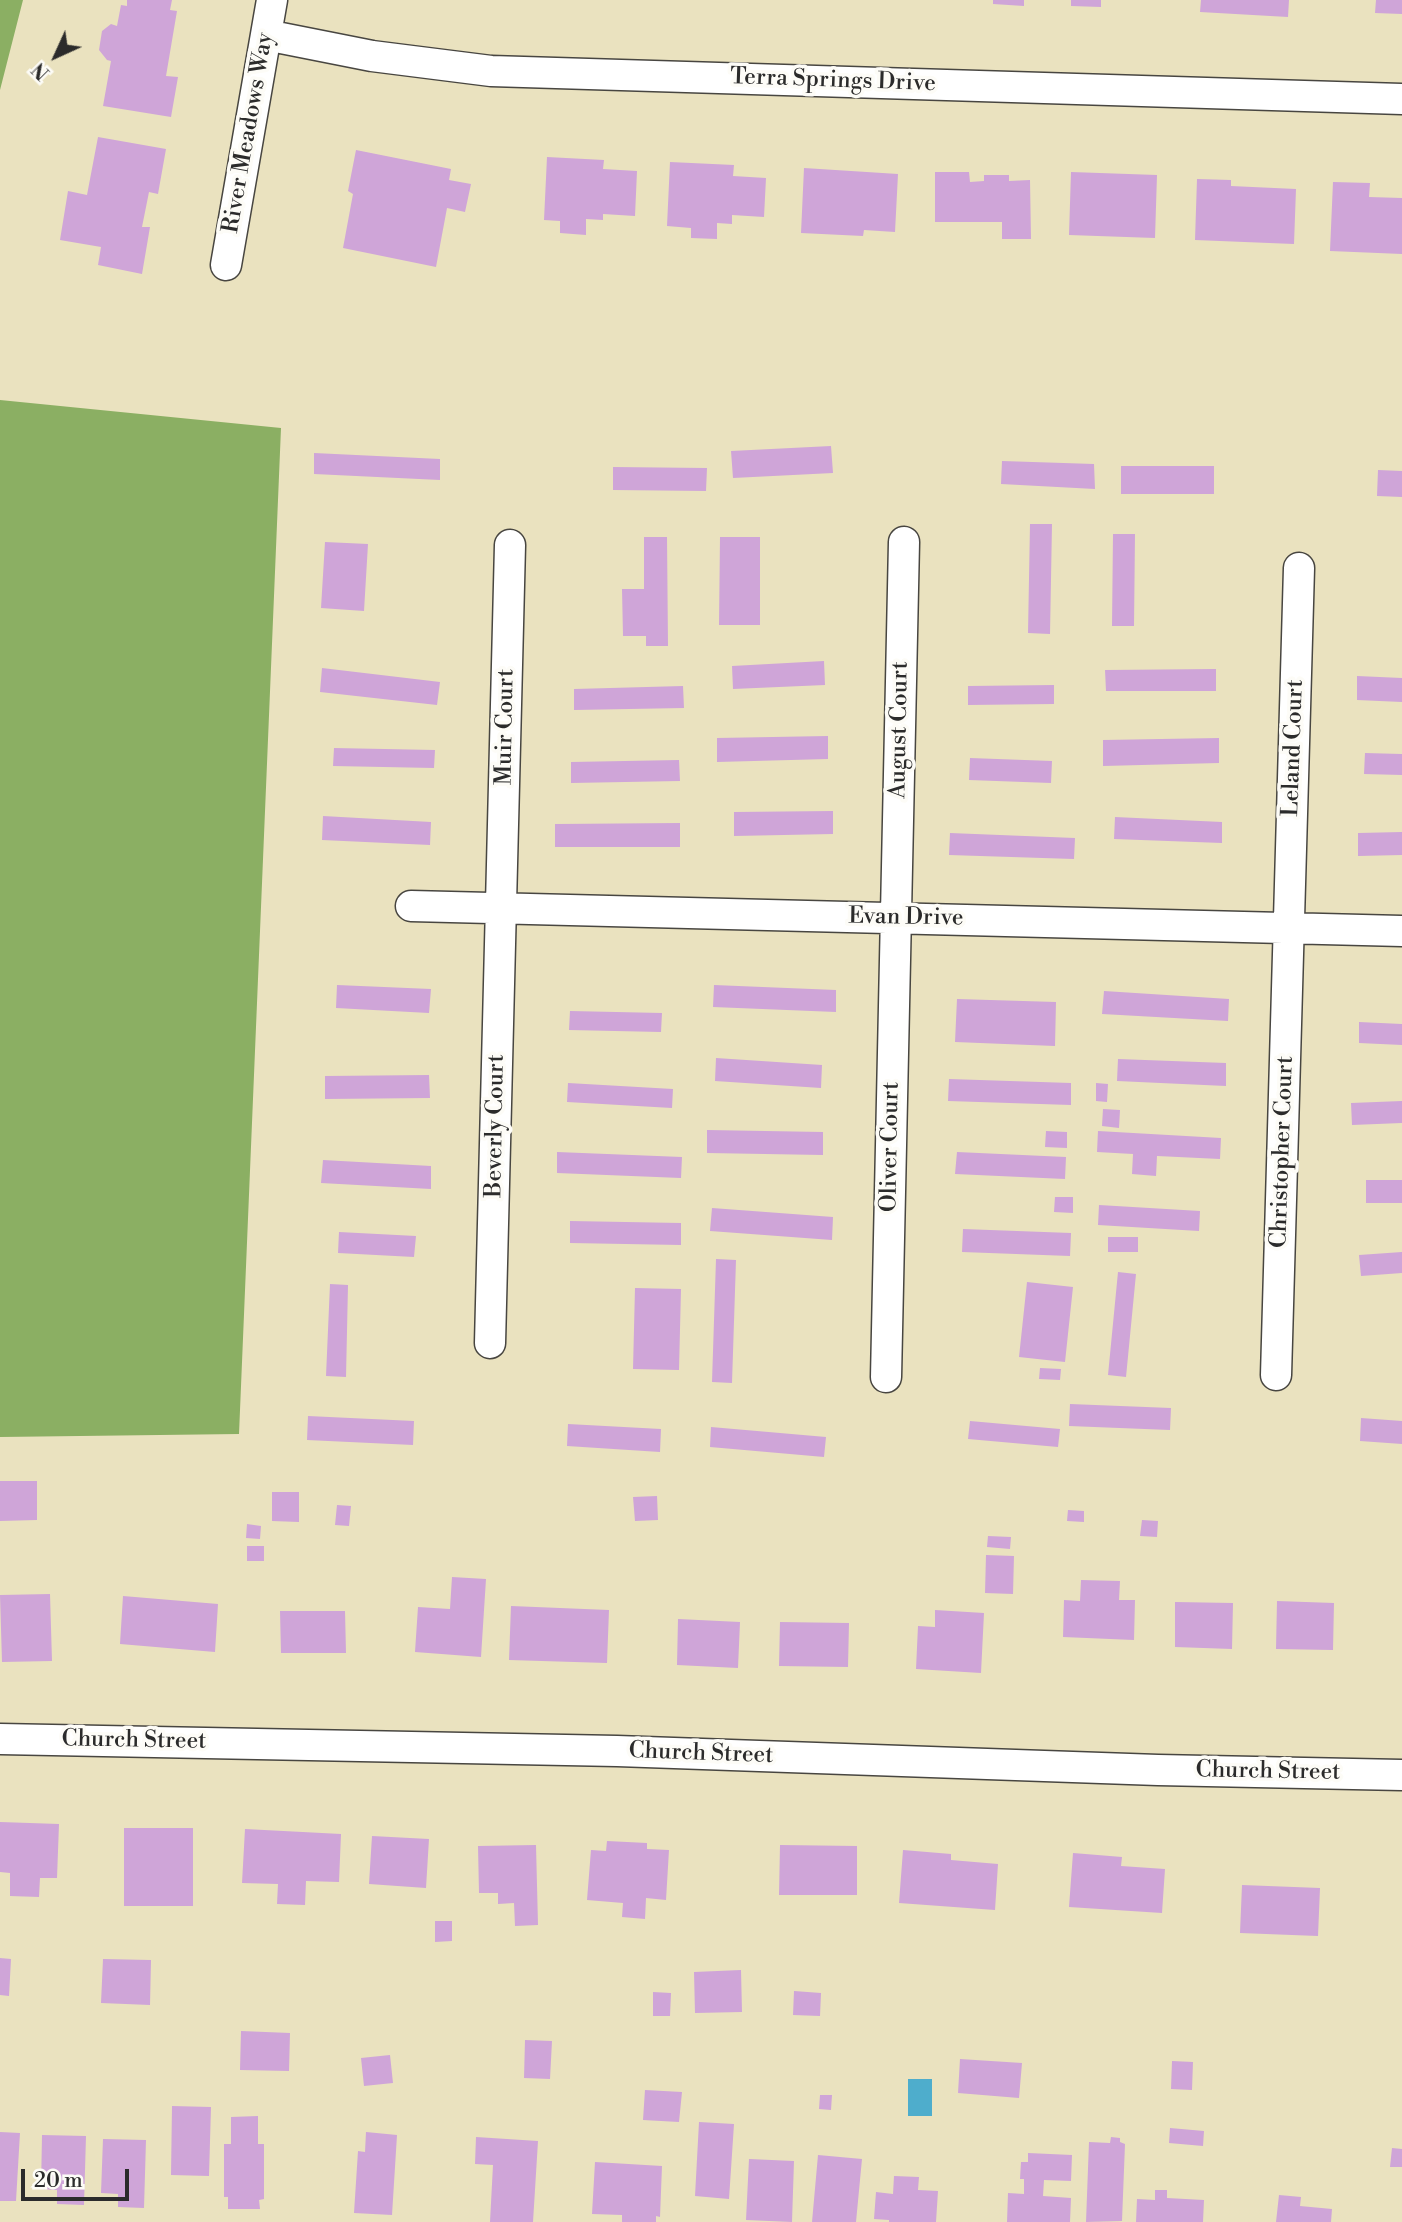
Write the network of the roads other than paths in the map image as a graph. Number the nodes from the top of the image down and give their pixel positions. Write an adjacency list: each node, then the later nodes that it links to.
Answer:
1 (272, 0): 2 (street, River Meadows Way)
2 (266, 35): 3 (street, Terra Springs Drive); 4 (street, River Meadows Way)
3 (1402, 99)
4 (226, 265)
5 (904, 542): 10 (street, August Court)
6 (510, 545): 9 (street, Muir Court)
7 (1299, 568): 11 (street, Leland Court)
8 (411, 906): 9 (street, Evan Drive)
9 (501, 908): 10 (street, Evan Drive); 13 (street, Beverly Court)
10 (896, 918): 11 (street, Evan Drive); 15 (street, Oliver Court)
11 (1289, 928): 12 (street, Evan Drive); 14 (street, Christopher Court)
12 (1402, 931)
13 (490, 1343)
14 (1276, 1375)
15 (886, 1377)
16 (0, 1738): 17 (street, Church Street)
17 (1402, 1774)

